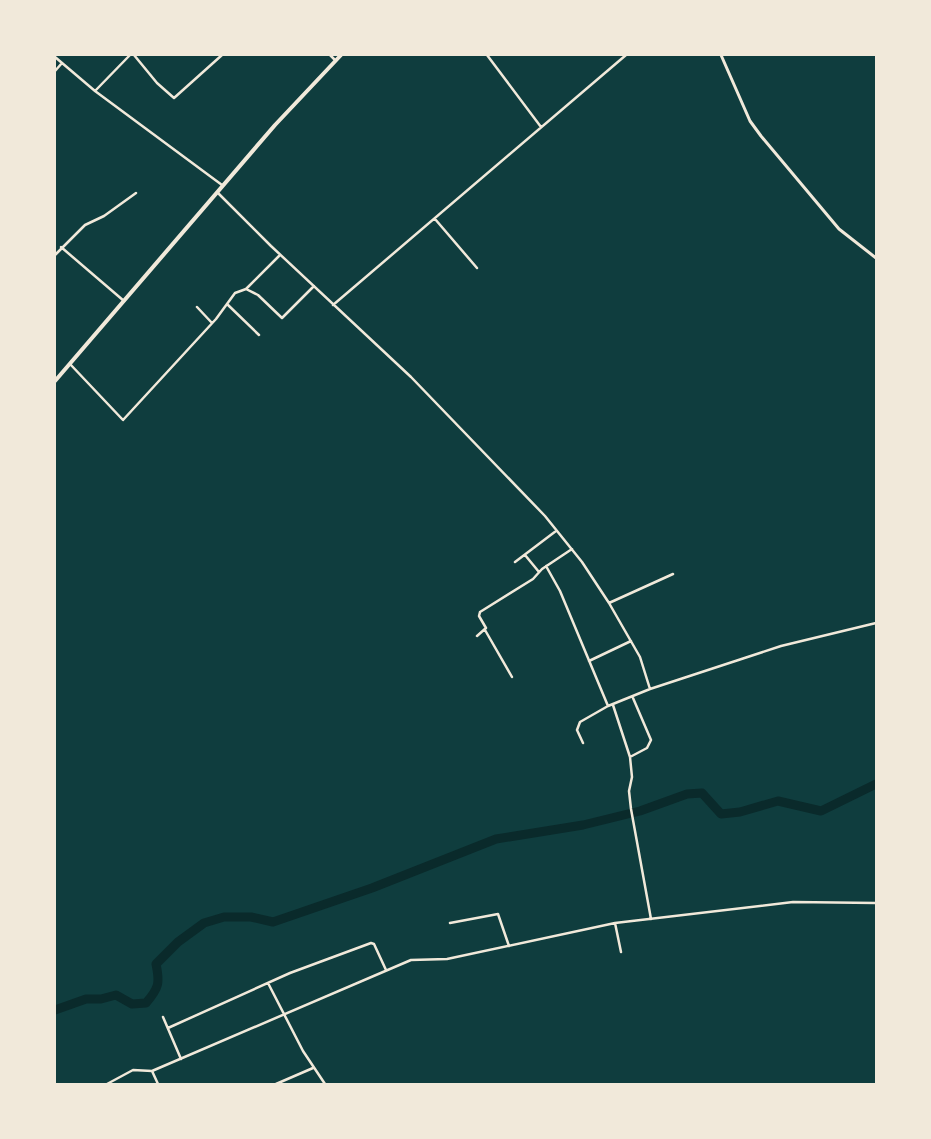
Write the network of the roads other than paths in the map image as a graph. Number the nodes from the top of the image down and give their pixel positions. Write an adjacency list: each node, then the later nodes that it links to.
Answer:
1 (130, 55): 13 (street)
2 (134, 55): 3 (street)
3 (222, 55)
4 (330, 55): 10 (street)
5 (341, 55): 10 (main road)
6 (487, 55): 14 (street)
7 (626, 55): 14 (street)
8 (721, 55): 22 (street)
9 (55, 57): 11 (street)
10 (336, 61): 15 (main road)
11 (62, 63): 12 (street); 13 (street)
12 (55, 71)
13 (95, 91): 15 (street)
14 (541, 127): 18 (street)
15 (223, 186): 17 (main road)
16 (136, 193): 19 (street)
17 (218, 193): 21 (street); 26 (main road)
18 (435, 219): 23 (street); 28 (street)
19 (62, 248): 20 (street); 26 (street)
20 (55, 254)
21 (280, 255): 24 (street); 25 (street)
22 (876, 258)
23 (478, 268)
24 (314, 286): 25 (street); 28 (street)
25 (246, 289): 27 (street)
26 (124, 301): 32 (main road)
27 (227, 304): 30 (street); 31 (street)
28 (333, 305): 34 (street)
29 (197, 307): 30 (street)
30 (212, 323): 32 (street)
31 (259, 335)
32 (70, 364): 33 (main road)
33 (55, 381)
34 (556, 531): 35 (street); 36 (street)
35 (572, 549): 38 (street); 41 (street)
36 (525, 555): 37 (street); 39 (street)
37 (515, 562)
38 (546, 566): 39 (street); 46 (street)
39 (539, 572): 43 (street)
40 (674, 574): 41 (street)
41 (609, 604): 45 (street)
42 (876, 623): 48 (street)
43 (485, 630): 44 (street); 47 (street)
44 (477, 636)
45 (631, 642): 46 (street); 48 (street)
46 (589, 662): 51 (street)
47 (512, 677)
48 (650, 689): 49 (street)
49 (633, 698): 50 (street); 53 (street)
50 (613, 705): 51 (street); 53 (street)
51 (608, 706): 52 (street)
52 (583, 743)
53 (630, 757): 55 (street)
54 (876, 903): 55 (street)
55 (651, 919): 57 (street)
56 (450, 923): 58 (street)
57 (615, 923): 58 (street); 59 (street)
58 (509, 946): 60 (street)
59 (621, 952)
60 (386, 970): 61 (street); 62 (street)
61 (268, 983): 62 (street); 64 (street)
62 (285, 1013): 65 (street); 66 (street)
63 (162, 1017): 64 (street)
64 (168, 1028): 65 (street)
65 (181, 1059): 67 (street)
66 (313, 1068): 70 (street); 71 (street)
67 (152, 1071): 68 (street); 69 (street)
68 (107, 1084)
69 (158, 1084)
70 (276, 1084)
71 (325, 1084)

